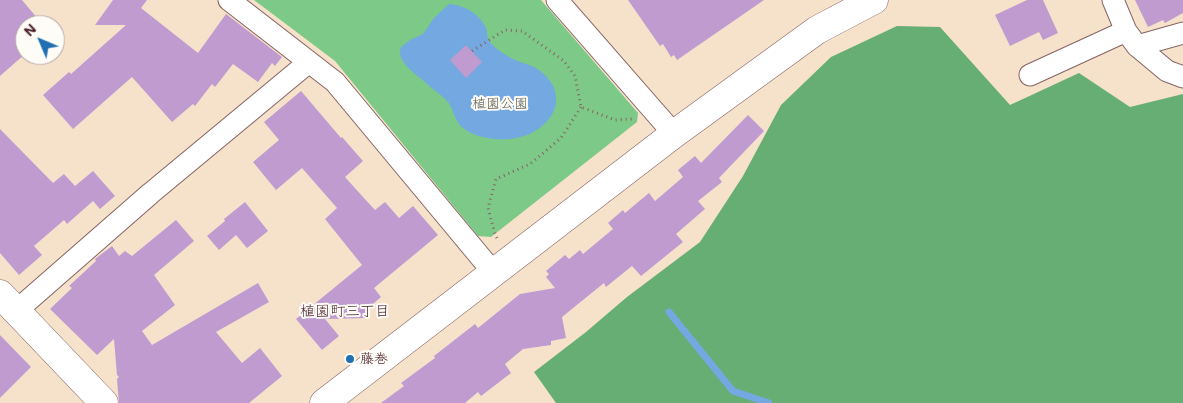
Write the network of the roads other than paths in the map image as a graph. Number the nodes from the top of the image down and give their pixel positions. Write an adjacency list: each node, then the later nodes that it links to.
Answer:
1 (229, 0): 7 (street)
2 (556, 0): 10 (street)
3 (874, 0): 10 (street)
4 (1113, 0): 6 (street)
5 (1183, 33): 6 (street)
6 (1131, 39): 8 (street); 9 (street)
7 (309, 62): 11 (street); 12 (street)
8 (1030, 75)
9 (1183, 77)
10 (674, 134): 11 (street)
11 (493, 272): 14 (street)
12 (8, 302): 13 (street)
13 (104, 403)
14 (324, 403)

